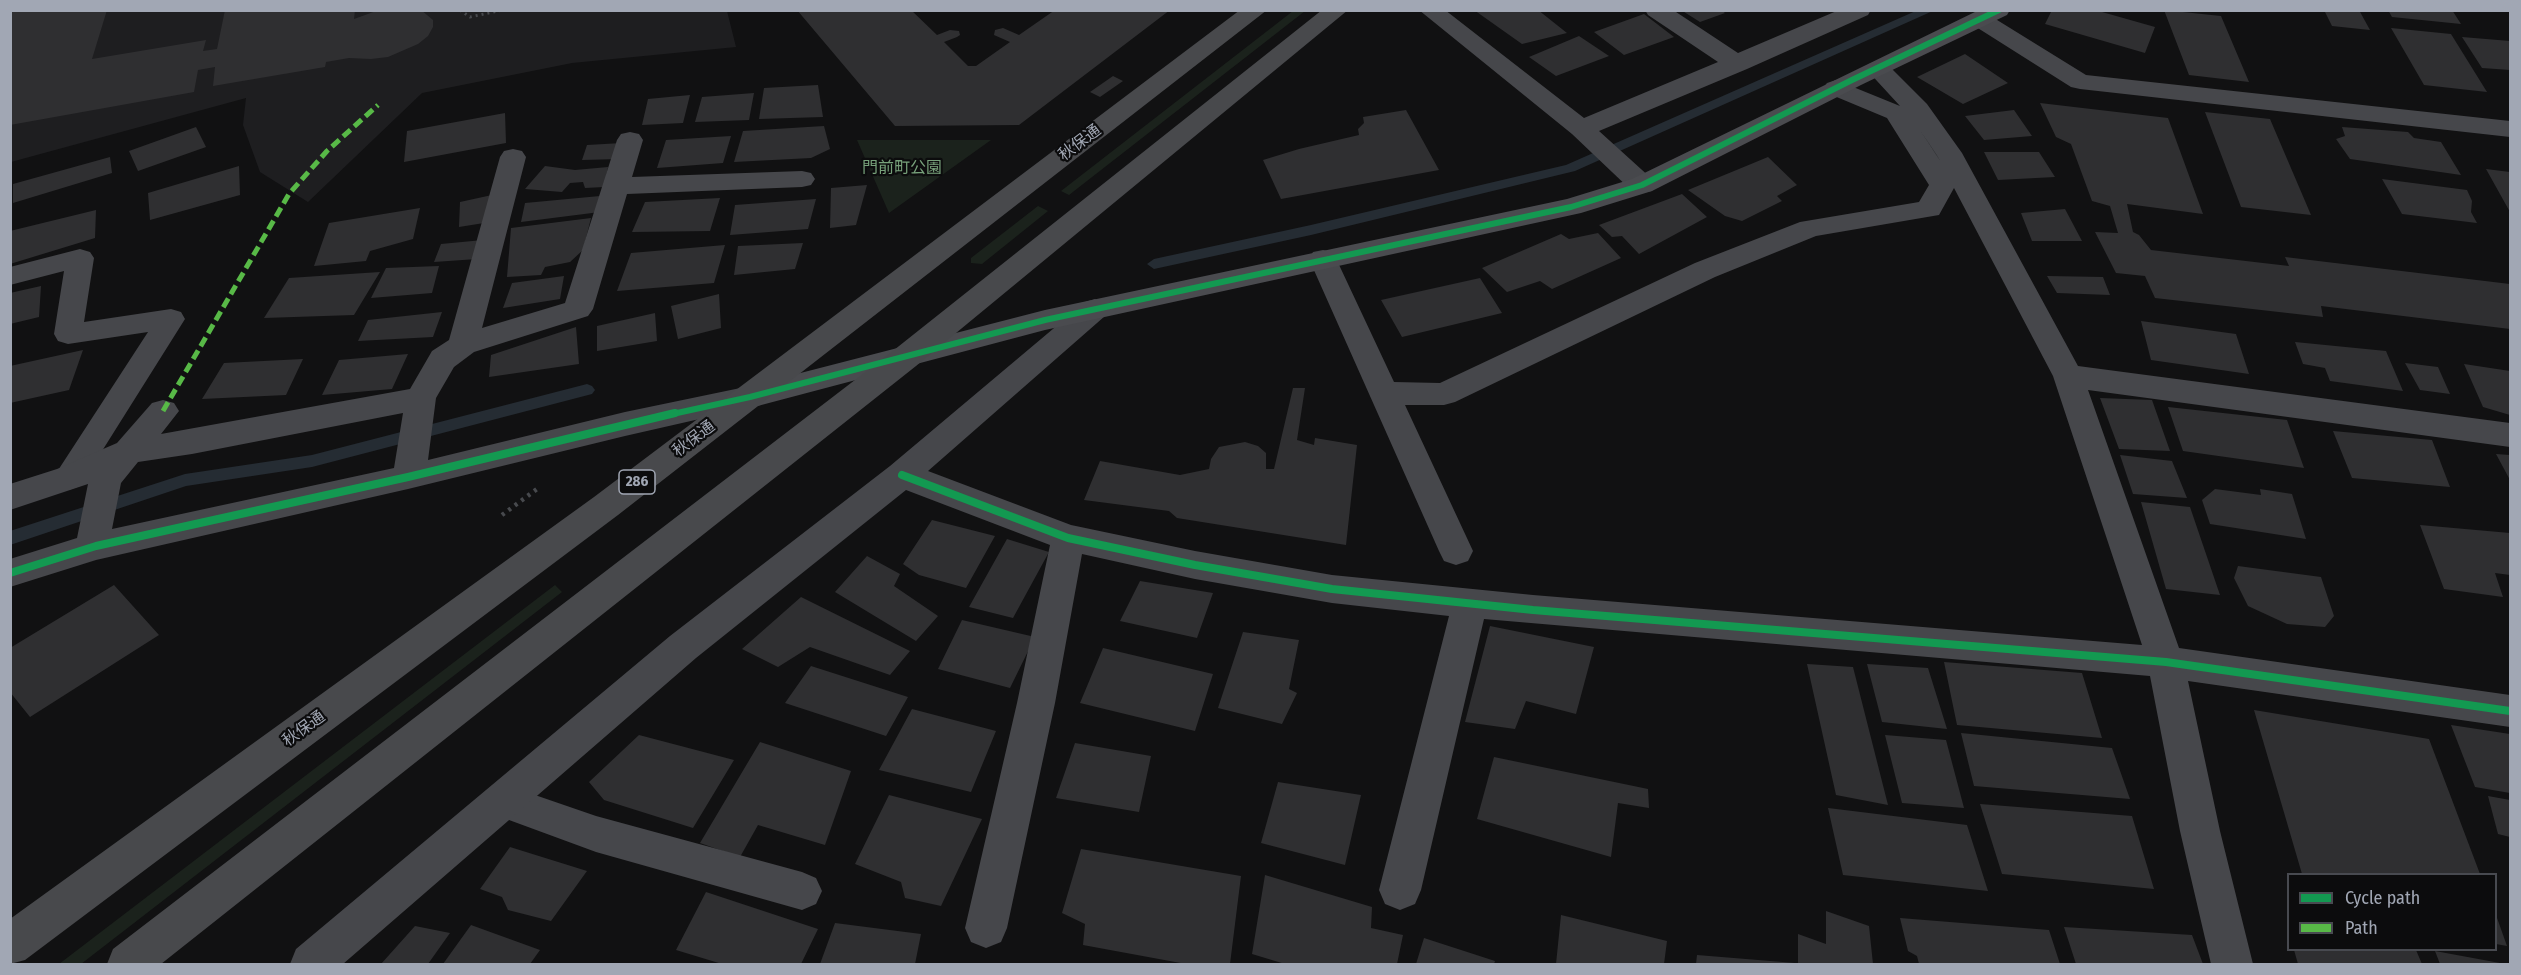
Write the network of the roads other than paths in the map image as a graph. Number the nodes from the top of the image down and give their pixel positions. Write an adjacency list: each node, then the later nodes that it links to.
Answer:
1 (1256, 10): 24 (highway, 秋保通 / 286)
2 (1336, 10): 21 (highway)
3 (1430, 10): 11 (street)
4 (1656, 10): 7 (street)
5 (1860, 10): 7 (street)
6 (1990, 15): 8 (street); 10 (street)
7 (1738, 64): 11 (street)
8 (1878, 69): 9 (street); 22 (street)
9 (1836, 88): 14 (street); 23 (street)
10 (2511, 129)
11 (1585, 134): 14 (street)
12 (630, 140): 16 (street)
13 (513, 157): 20 (street)
14 (1634, 176): 17 (street)
15 (802, 179): 16 (street)
16 (617, 186): 20 (street)
17 (1323, 259): 19 (street); 23 (street)
18 (10, 276): 31 (lane)
19 (1095, 309): 21 (street); 30 (street)
20 (463, 345): 25 (street)
21 (906, 358): 24 (street); 45 (highway)
22 (2068, 376): 27 (street); 38 (street)
23 (1383, 393): 35 (street)
24 (750, 397): 29 (street); 44 (highway, 秋保通 / 286)
25 (418, 406): 28 (street); 29 (street)
26 (163, 411): 28 (street)
27 (2511, 435)
28 (129, 451): 31 (street); 34 (street)
29 (411, 464): 34 (street)
30 (902, 476): 33 (street); 40 (street)
31 (69, 478): 32 (street)
32 (10, 497)
33 (1068, 538): 37 (street); 43 (street)
34 (95, 541): 36 (street)
35 (1456, 551)
36 (10, 573)
37 (1470, 604): 38 (street); 41 (street)
38 (2166, 662): 39 (street); 47 (street)
39 (2511, 711)
40 (503, 801): 42 (lane); 46 (street)
41 (1400, 890)
42 (802, 891)
43 (986, 928)
44 (10, 945)
45 (128, 964)
46 (311, 964)
47 (2232, 964)

